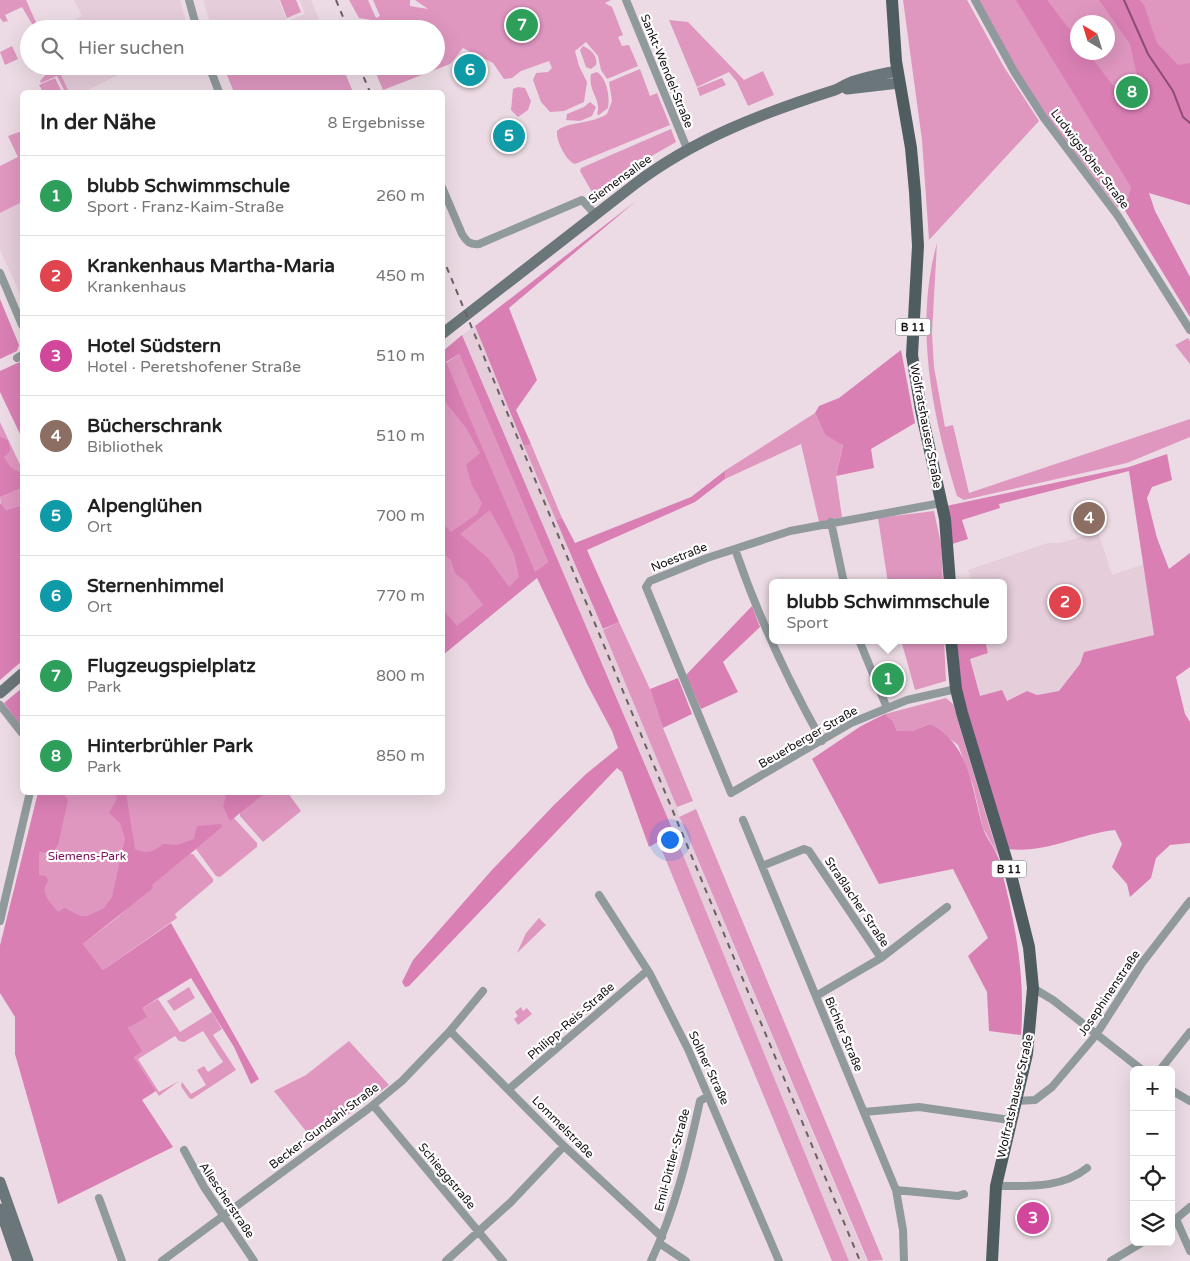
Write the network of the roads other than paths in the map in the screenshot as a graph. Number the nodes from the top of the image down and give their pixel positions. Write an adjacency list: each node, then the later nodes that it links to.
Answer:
1 (189, 0): 5 (street)
2 (626, 0): 9 (street, Sankt-Wendel-Straße)
3 (892, 0): 7 (main road, Wolfratshauser Straße / B 11)
4 (975, 0): 14 (street, Ludwigshöher Straße)
5 (195, 20)
6 (212, 75): 8 (street)
7 (898, 77): 9 (main road, Siemensallee); 16 (main road, Wolfratshauser Straße / B 11)
8 (218, 90)
9 (688, 150): 11 (main road, Siemensallee)
10 (445, 194): 11 (street)
11 (595, 214): 15 (main road, Siemensallee)
12 (0, 273): 13 (street)
13 (20, 320)
14 (1190, 330)
15 (445, 332)
16 (942, 503): 17 (street, Noestraße); 20 (main road, Wolfratshauser Straße / B 11)
17 (832, 522): 18 (street, Noestraße); 19 (street)
18 (735, 548): 21 (street); 32 (street, Noestraße)
19 (843, 579)
20 (950, 579)
21 (769, 636)
22 (773, 644): 31 (street)
23 (861, 644): 29 (street)
24 (951, 644): 26 (main road, Wolfratshauser Straße / B 11)
25 (20, 676): 27 (main road)
26 (956, 689): 29 (street, Beuerberger Straße); 42 (main road, Wolfratshauser Straße / B 11)
27 (0, 693)
28 (0, 705): 30 (street)
29 (887, 708): 31 (street, Beuerberger Straße)
30 (20, 730)
31 (822, 740): 32 (street, Beuerberger Straße)
32 (731, 793)
33 (29, 795): 39 (street)
34 (743, 820): 35 (street, Bichler Straße)
35 (762, 866): 40 (street, Straßlacher Straße); 44 (street, Bichler Straße)
36 (599, 894): 41 (street, Sollner Straße)
37 (1188, 905): 47 (street, Josephinenstraße)
38 (947, 907): 40 (street)
39 (0, 922)
40 (881, 958): 44 (street)
41 (647, 971): 50 (street, Philipp-Reis-Straße); 52 (street, Sollner Straße)
42 (1033, 988): 47 (street); 53 (main road, Wolfratshauser Straße / B 11)
43 (483, 991): 45 (street, Becker-Gundahl-Straße)
44 (816, 996): 56 (street, Bichler Straße)
45 (450, 1031): 50 (street, Lommelstraße); 55 (street, Becker-Gundahl-Straße)
46 (1190, 1032): 49 (street)
47 (1096, 1035): 48 (street); 53 (street, Josephinenstraße)
48 (1137, 1066)
49 (1163, 1066)
50 (509, 1089): 58 (street, Lommelstraße)
51 (1175, 1092): 54 (street)
52 (708, 1096): 72 (street, Emil-Dittler-Straße); 84 (street, Sollner Straße)
53 (1015, 1101): 57 (main road, Wolfratshauser Straße / B 11)
54 (1190, 1101)
55 (373, 1104): 68 (street, Becker-Gundahl-Straße); 71 (street, Schieggstraße)
56 (864, 1112): 57 (street); 63 (street, Bichler Straße)
57 (1010, 1120): 62 (main road, Wolfratshauser Straße / B 11)
58 (564, 1146): 71 (street); 72 (street, Lommelstraße)
59 (184, 1150): 68 (street, Allescherstraße)
60 (1087, 1168): 62 (street)
61 (0, 1182): 76 (main road)
62 (996, 1186): 86 (main road, Wolfratshauser Straße / B 11)
63 (896, 1190): 64 (street); 85 (street, Bichler Straße)
64 (964, 1194)
65 (99, 1198): 77 (street)
66 (1190, 1207): 69 (street)
67 (0, 1209): 75 (main road)
68 (224, 1214): 78 (street, Becker-Gundahl-Straße); 79 (street, Allescherstraße)
69 (1175, 1219)
70 (1175, 1225): 74 (street)
71 (479, 1232): 80 (street); 81 (street, Schieggstraße)
72 (660, 1240): 82 (street, Emil-Dittler-Straße); 83 (street, Lommelstraße)
73 (1136, 1246): 87 (street)
74 (1190, 1251)
75 (18, 1261)
76 (28, 1261)
77 (122, 1261)
78 (162, 1261)
79 (254, 1261)
80 (446, 1261)
81 (502, 1261)
82 (651, 1261)
83 (686, 1261)
84 (779, 1261)
85 (904, 1261)
86 (992, 1261)
87 (1112, 1261)

